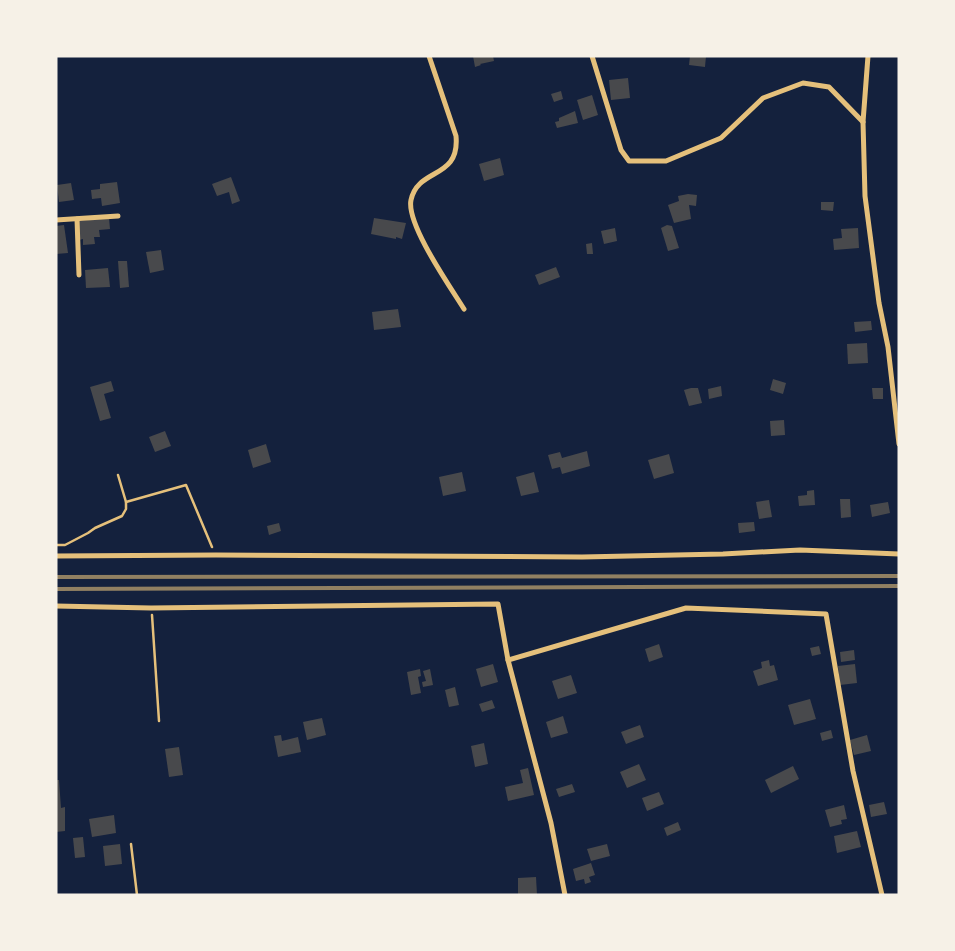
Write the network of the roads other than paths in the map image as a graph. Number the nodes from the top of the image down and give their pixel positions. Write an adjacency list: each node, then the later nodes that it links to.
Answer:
1 (429, 56): 9 (street)
2 (592, 56): 4 (street)
3 (868, 56): 4 (street)
4 (863, 122): 10 (street)
5 (118, 216): 6 (street)
6 (77, 219): 7 (street); 8 (street)
7 (56, 220)
8 (80, 275)
9 (464, 309)
10 (899, 444)
11 (899, 554): 12 (street)
12 (56, 556)
13 (56, 606): 14 (street)
14 (508, 660): 15 (street); 16 (street)
15 (565, 895)
16 (882, 895)

